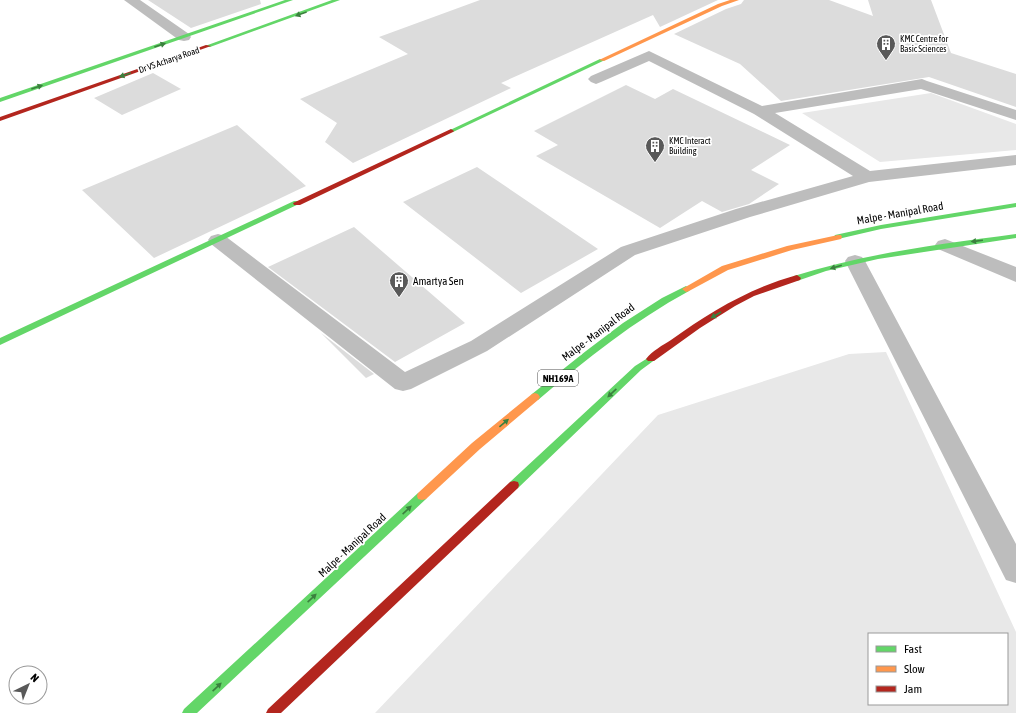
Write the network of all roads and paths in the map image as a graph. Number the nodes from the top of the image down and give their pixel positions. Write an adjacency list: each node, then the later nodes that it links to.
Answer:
1 (131, 0): 5 (street)
2 (290, 0): 5 (main road, Dr VS Acharya Road)
3 (337, 0): 8 (main road, Dr VS Acharya Road, one-way to 8)
4 (736, 0): 17 (main road)
5 (184, 37): 6 (main road, Dr VS Acharya Road, one-way to 5)
6 (68, 76): 8 (main road); 9 (main road, Dr VS Acharya Road, one-way to 6)
7 (596, 79): 10 (street)
8 (85, 89): 12 (main road, Dr VS Acharya Road)
9 (0, 100)
10 (760, 111): 11 (street); 14 (street)
11 (1016, 116)
12 (0, 119)
13 (1016, 160): 14 (street)
14 (868, 177): 17 (street)
15 (1016, 205): 23 (main road, Malpe - Manipal Road / NH169A, one-way to 15)
16 (1016, 236): 18 (main road, one-way to 18)
17 (218, 240): 21 (main road)
18 (945, 245): 19 (main road); 20 (street)
19 (855, 261): 22 (street); 24 (main road, one-way to 24)
20 (1016, 275)
21 (0, 342)
22 (1016, 570)
23 (188, 713)
24 (272, 713)

